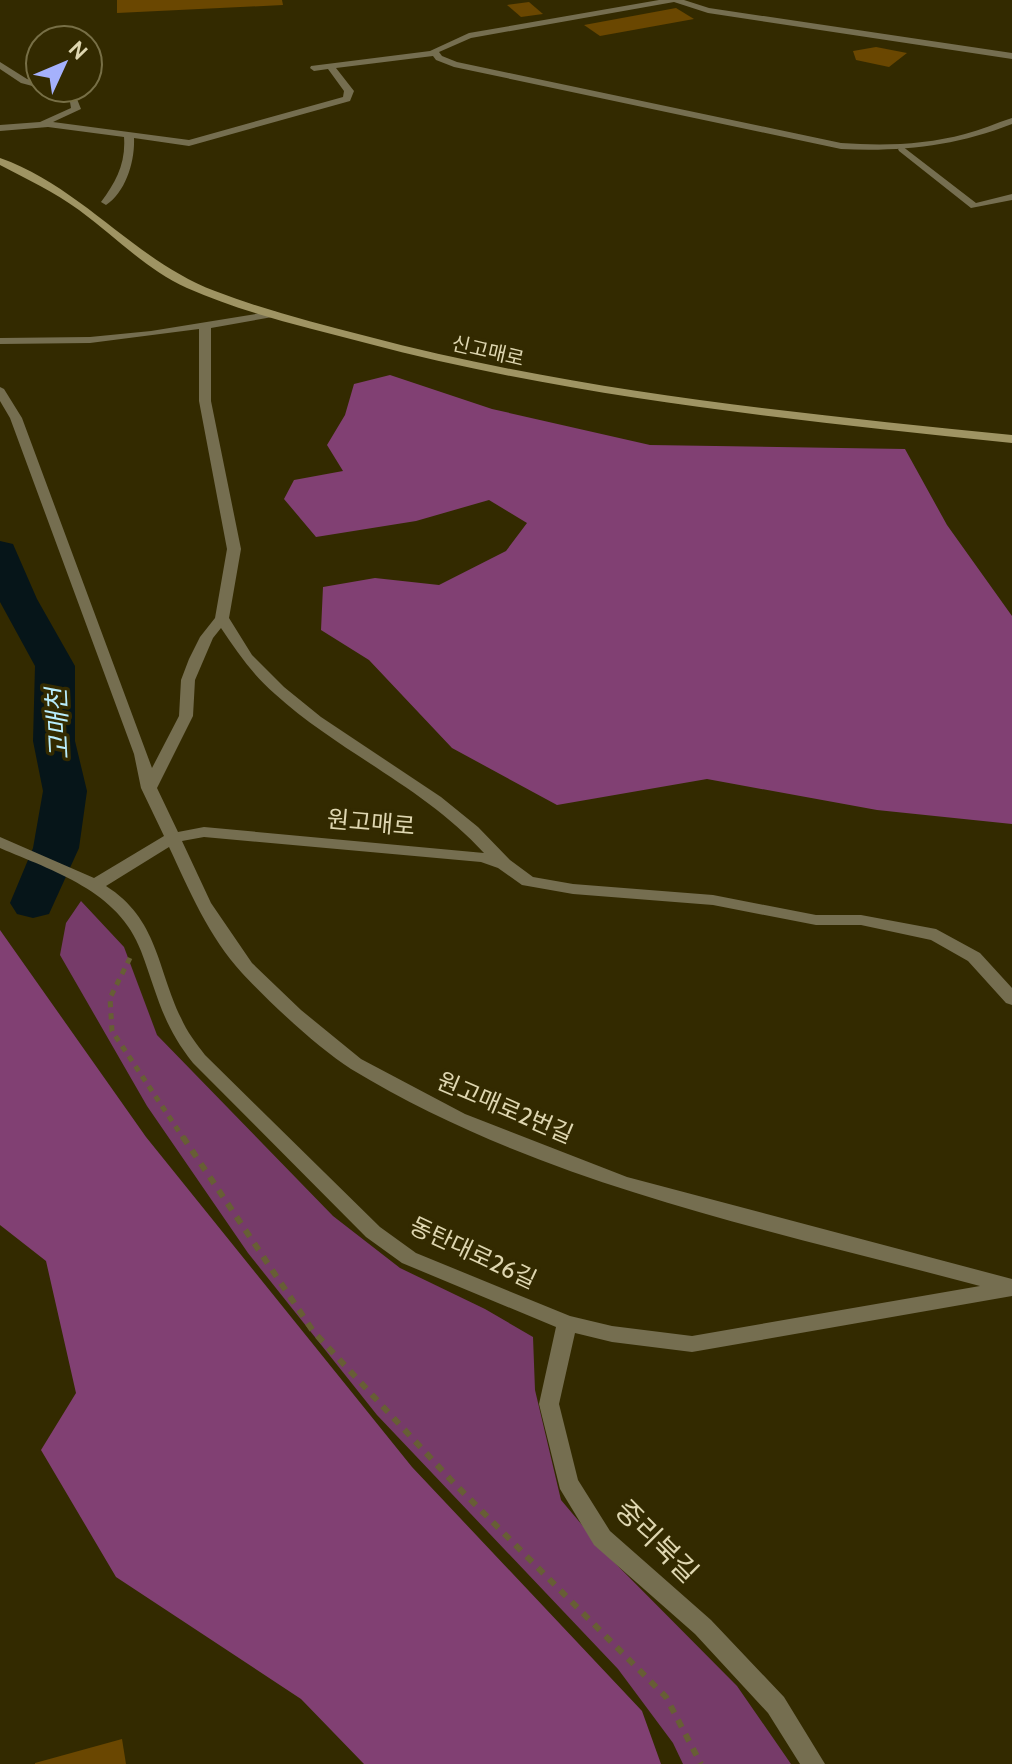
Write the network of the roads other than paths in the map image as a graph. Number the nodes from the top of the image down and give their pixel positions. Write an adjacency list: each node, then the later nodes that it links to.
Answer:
1 (674, 0): 2 (street); 3 (street)
2 (435, 53): 5 (street); 13 (street)
3 (1012, 56)
4 (0, 65): 7 (street)
5 (330, 66): 6 (street); 12 (street)
6 (314, 68)
7 (24, 81)
8 (75, 104): 10 (street)
9 (1012, 121): 13 (street)
10 (40, 124): 11 (street); 12 (street)
11 (0, 128)
12 (129, 136): 16 (street)
13 (902, 149): 15 (lane)
14 (0, 161): 17 (street, 신고매로)
15 (1012, 197)
16 (106, 202)
17 (274, 314): 18 (street); 21 (street, 신고매로)
18 (205, 326): 19 (street); 22 (street)
19 (0, 341)
20 (0, 391): 23 (street)
21 (1012, 439)
22 (222, 618): 23 (street); 26 (street)
23 (149, 788): 24 (street)
24 (173, 838): 26 (street, 원고매로); 27 (street); 29 (street, 원고매로2번길)
25 (3, 843): 27 (street, 동탄대로26길)
26 (504, 864): 28 (street, 원고매로)
27 (89, 882): 30 (street, 동탄대로26길)
28 (1012, 999)
29 (1012, 1287): 30 (street, 동탄대로26길)
30 (567, 1323): 31 (street, 중리북길)
31 (813, 1764)

